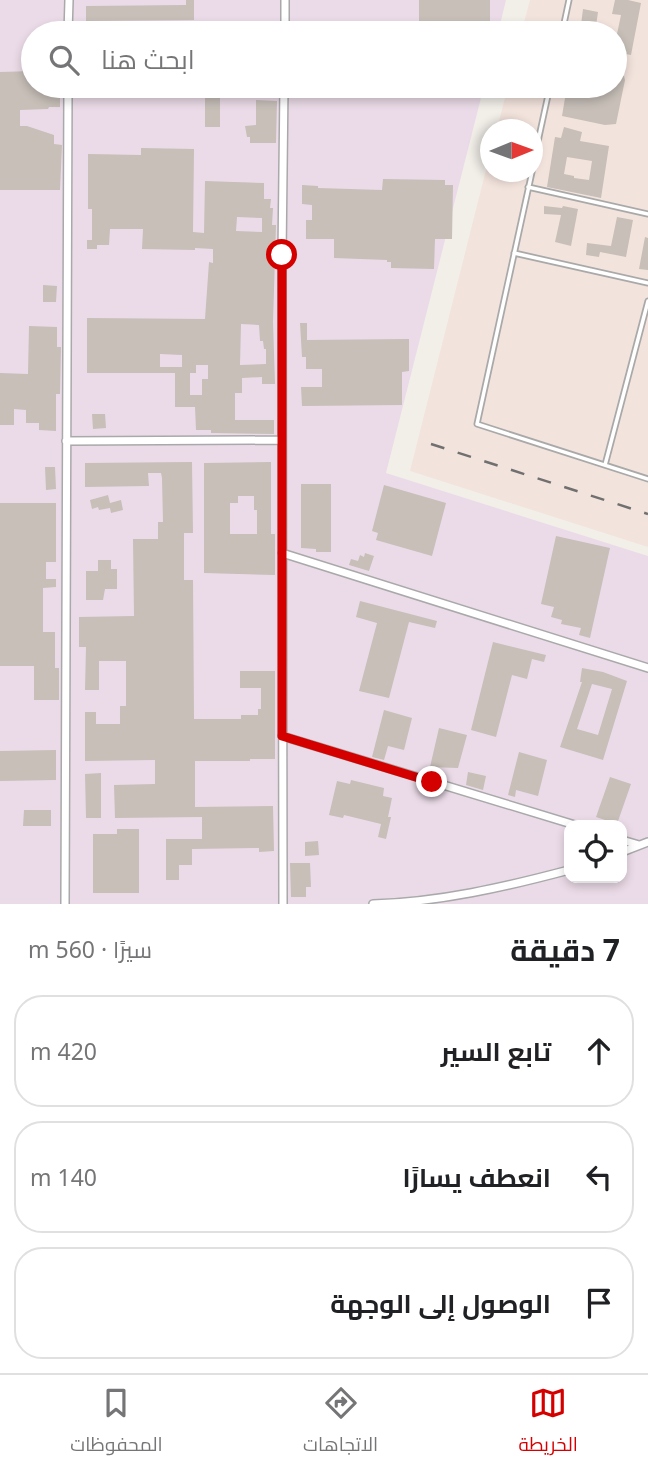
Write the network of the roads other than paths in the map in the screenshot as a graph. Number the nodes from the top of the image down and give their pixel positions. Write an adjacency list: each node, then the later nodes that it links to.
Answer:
1 (69, 0): 4 (street)
2 (285, 0): 5 (street)
3 (569, 0): 6 (lane)
4 (68, 21)
5 (285, 21)
6 (565, 21)
7 (68, 98): 18 (street)
8 (284, 98): 17 (street)
9 (547, 98): 10 (lane)
10 (543, 119)
11 (529, 182): 12 (lane)
12 (528, 187): 13 (lane); 14 (lane)
13 (648, 214)
14 (514, 253): 15 (lane); 19 (lane)
15 (648, 283)
16 (648, 302): 19 (lane)
17 (282, 440): 18 (street); 21 (street)
18 (66, 441): 30 (street)
19 (605, 465): 20 (lane)
20 (648, 479)
21 (282, 553): 22 (street); 23 (street)
22 (648, 668)
23 (282, 736): 24 (street); 31 (street)
24 (564, 822)
25 (627, 841): 27 (street)
26 (648, 842): 27 (street)
27 (640, 845): 28 (street)
28 (627, 850)
29 (564, 871): 32 (street)
30 (65, 904)
31 (283, 904)
32 (373, 904)

